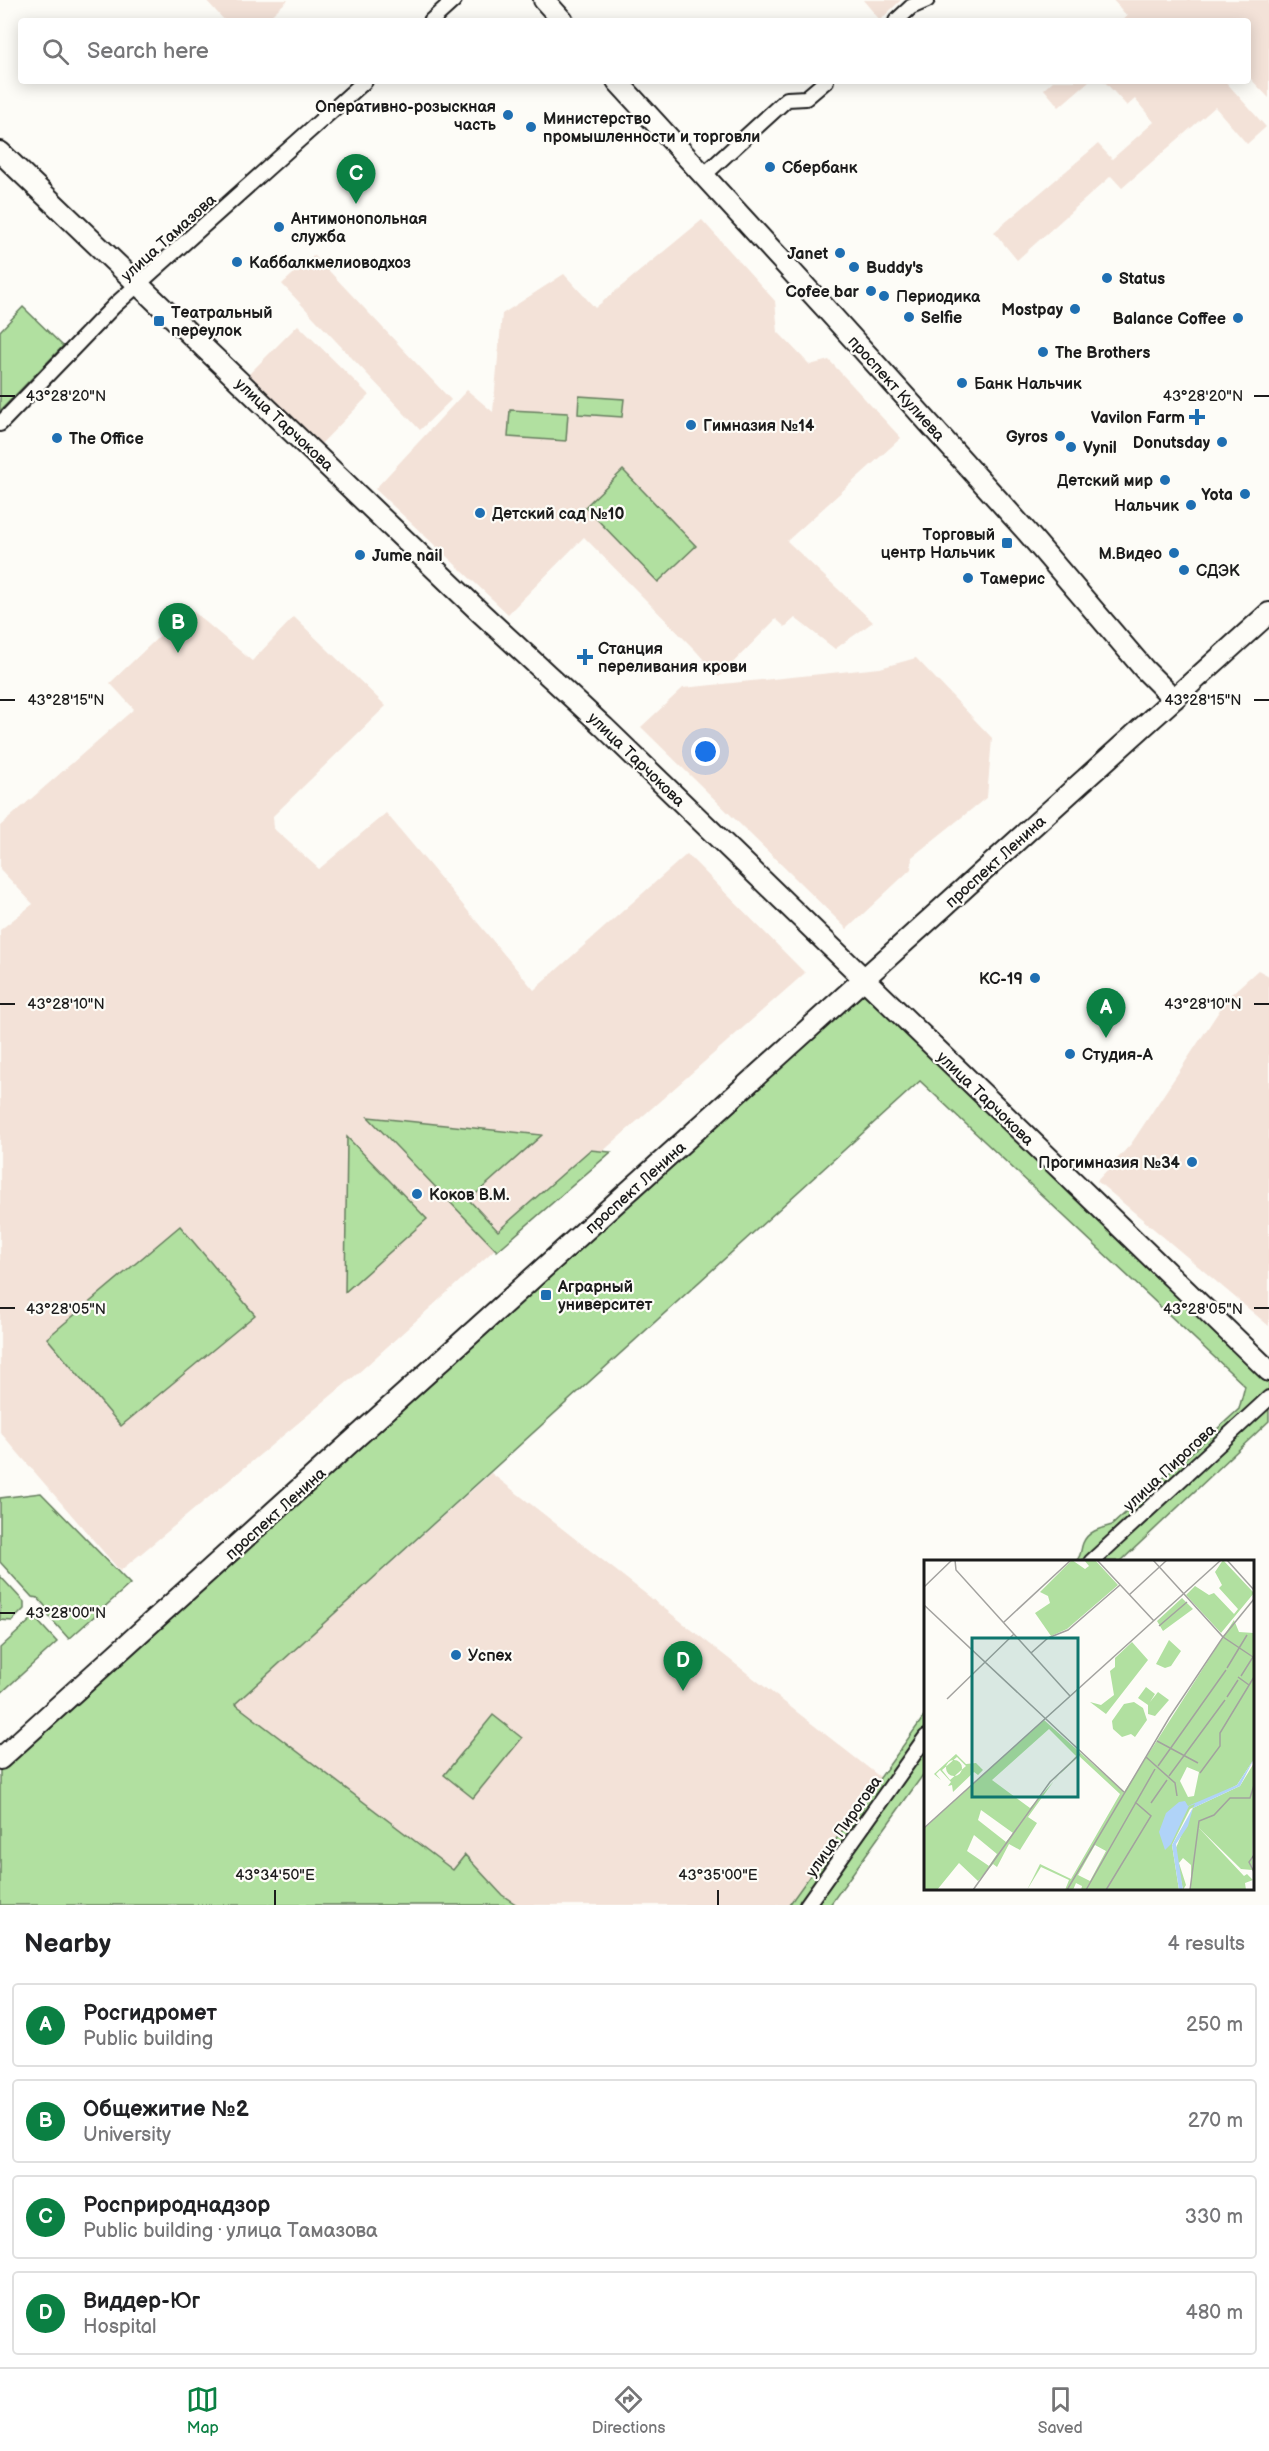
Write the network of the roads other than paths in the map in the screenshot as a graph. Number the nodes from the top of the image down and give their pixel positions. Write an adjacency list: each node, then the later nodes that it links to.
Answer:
1 (454, 0): 4 (street)
2 (544, 0): 5 (main road)
3 (927, 0): 6 (street)
4 (434, 18)
5 (560, 18)
6 (899, 18)
7 (362, 84): 12 (street, улица Тамазова)
8 (619, 84): 11 (main road, проспект Кулиева)
9 (822, 84): 11 (street)
10 (0, 152): 12 (main road, улица Тарчокова)
11 (704, 176): 15 (main road, проспект Кулиева)
12 (139, 285): 13 (street, улица Тамазова); 16 (main road, улица Тарчокова)
13 (0, 424)
14 (1269, 613): 15 (main road, проспект Ленина)
15 (1174, 699): 16 (main road, проспект Ленина)
16 (864, 979): 17 (main road, улица Тарчокова); 21 (main road, проспект Ленина)
17 (1269, 1371)
18 (1269, 1398): 19 (street, улица Пирогова)
19 (1093, 1560)
20 (924, 1740): 22 (street, улица Пирогова)
21 (0, 1760)
22 (807, 1905)

